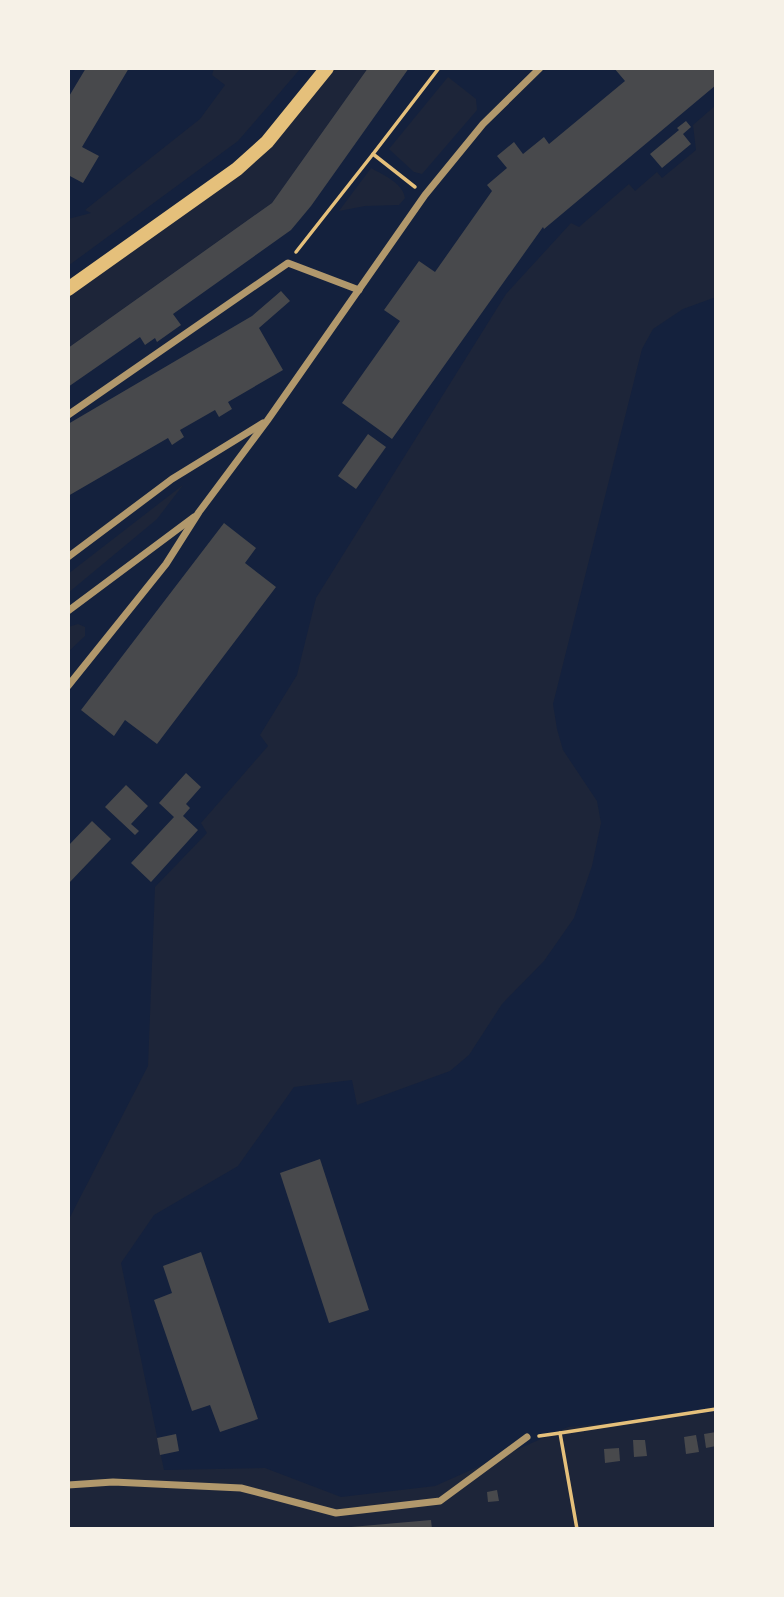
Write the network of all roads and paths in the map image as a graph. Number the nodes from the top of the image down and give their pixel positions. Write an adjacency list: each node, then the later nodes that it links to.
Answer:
1 (327, 68): 7 (main road)
2 (439, 68): 4 (path)
3 (540, 68): 5 (street)
4 (373, 154): 5 (path); 6 (path)
5 (425, 195): 8 (street)
6 (288, 263): 8 (street); 9 (street)
7 (68, 289)
8 (359, 290): 10 (street)
9 (68, 415)
10 (267, 421): 11 (street); 12 (street)
11 (199, 512): 13 (street); 14 (street)
12 (68, 557)
13 (68, 611)
14 (68, 685)
15 (716, 1409): 16 (path)
16 (560, 1433): 17 (path); 19 (path)
17 (527, 1437): 18 (street)
18 (68, 1485)
19 (577, 1529)

